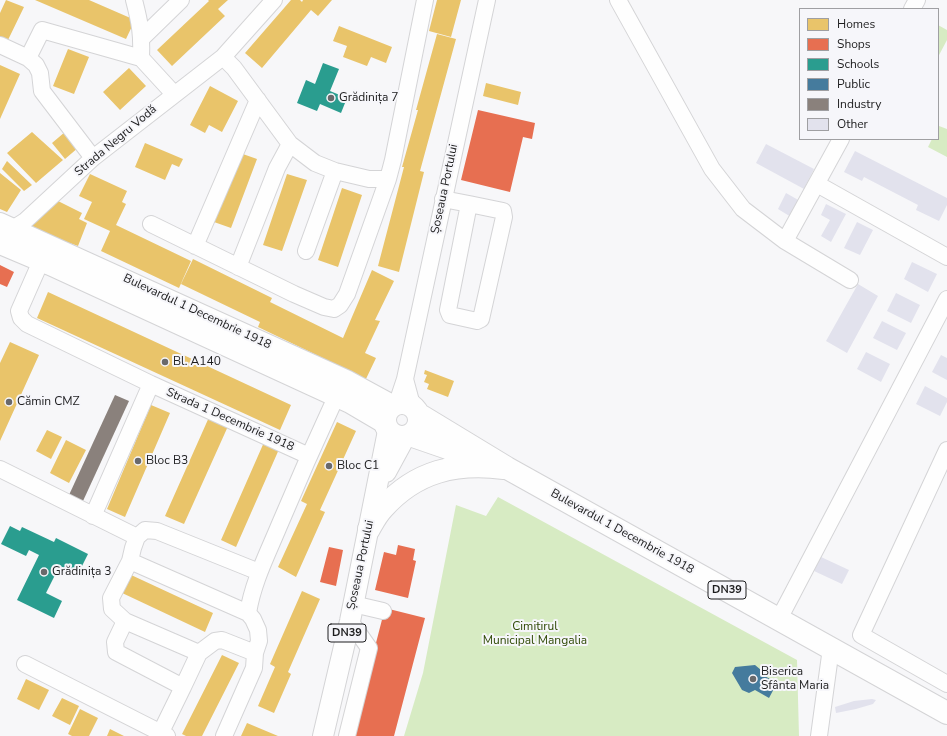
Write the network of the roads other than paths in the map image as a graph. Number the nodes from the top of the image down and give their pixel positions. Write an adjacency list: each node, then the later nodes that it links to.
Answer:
1 (134, 0): 7 (street)
2 (181, 0): 7 (street)
3 (274, 0): 9 (street, Strada Negru Vodă)
4 (425, 0): 18 (street)
5 (487, 0): 20 (street, Șoseaua Portului)
6 (618, 0): 24 (street)
7 (142, 38): 11 (street)
8 (0, 45): 10 (street)
9 (222, 57): 12 (street, Strada Negru Vodă); 13 (street)
10 (28, 58): 11 (street); 16 (street)
11 (141, 58): 12 (street)
12 (174, 94): 16 (street, Strada Negru Vodă)
13 (258, 100): 15 (street); 26 (street)
14 (840, 140): 19 (street)
15 (290, 144): 17 (street); 30 (street)
16 (93, 158): 23 (street, Strada Negru Vodă)
17 (335, 171): 18 (street); 27 (street)
18 (388, 179): 30 (street)
19 (817, 184): 24 (street); 28 (street)
20 (443, 199): 21 (street); 35 (street, Șoseaua Portului)
21 (469, 204): 21 (street)
22 (151, 224): 26 (street)
23 (5, 229): 35 (main road, Bulevardul 1 Decembrie 1918)
24 (785, 241): 31 (street)
25 (0, 244): 29 (main road, Bulevardul 1 Decembrie 1918)
26 (195, 246): 30 (street)
27 (306, 251)
28 (947, 258)
29 (41, 261): 33 (street, Strada 1 Decembrie 1918); 34 (main road, Bulevardul 1 Decembrie 1918)
30 (238, 267)
31 (850, 280)
32 (947, 299): 48 (street)
33 (150, 384): 37 (street, Strada 1 Decembrie 1918); 40 (street, Strada 1 Decembrie 1918)
34 (336, 397): 35 (main road, Bulevardul 1 Decembrie 1918); 37 (street)
35 (401, 419): 38 (highway, Bulevardul 1 Decembrie 1918 / DN39); 41 (main road, Șoseaua Portului / DN39)
36 (947, 450): 54 (street)
37 (309, 456): 44 (street)
38 (507, 468): 41 (highway); 48 (highway, Bulevardul 1 Decembrie 1918 / DN39)
39 (0, 469): 40 (street)
40 (93, 516): 42 (street)
41 (369, 529): 46 (main road, Șoseaua Portului / DN39)
42 (137, 536): 43 (street); 44 (street)
43 (130, 560): 47 (street); 49 (street)
44 (259, 572): 47 (street)
45 (383, 610): 46 (street)
46 (351, 612): 59 (main road, Șoseaua Portului / DN39); 60 (street)
47 (248, 613): 52 (street)
48 (779, 619): 50 (highway, Bulevardul 1 Decembrie 1918 / DN39)
49 (125, 621): 51 (street); 55 (street)
50 (831, 648): 56 (highway, Bulevardul 1 Decembrie 1918 / DN39); 61 (street)
51 (199, 653): 52 (street); 55 (street)
52 (255, 653): 58 (street)
53 (25, 664): 57 (street)
54 (947, 684)
55 (183, 686): 57 (street)
56 (947, 713)
57 (162, 735)
58 (224, 736)
59 (323, 736)
60 (347, 736)
61 (819, 736)

